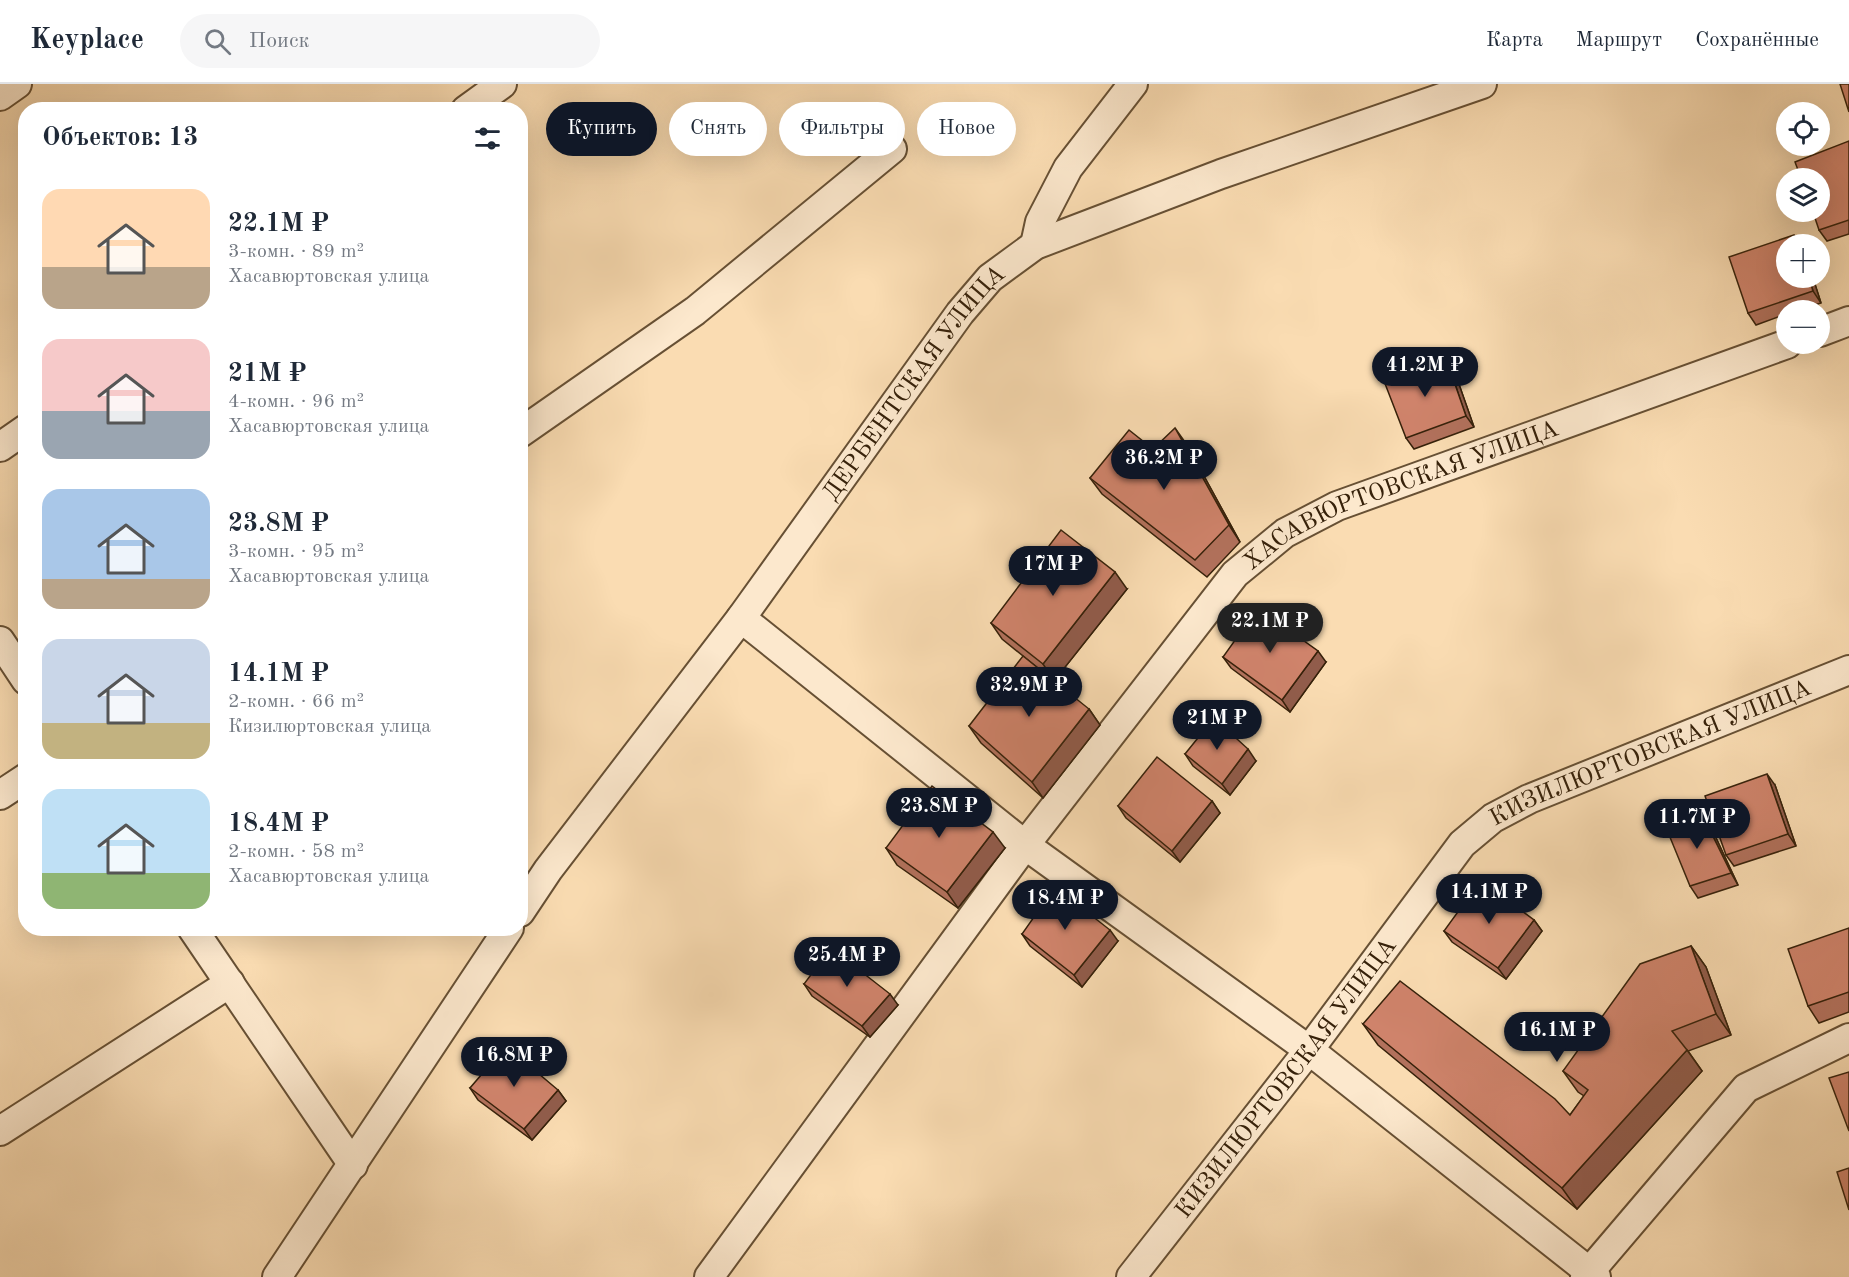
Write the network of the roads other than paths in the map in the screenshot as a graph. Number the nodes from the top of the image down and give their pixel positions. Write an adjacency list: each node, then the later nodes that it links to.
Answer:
1 (17, 84): 5 (street)
2 (502, 84): 6 (street)
3 (1133, 84): 8 (street)
4 (1482, 84): 8 (street, ДЕРБЕНТСКАЯ УЛИЦА)
5 (0, 96)
6 (477, 102)
7 (883, 156): 12 (street)
8 (1035, 246): 15 (street, ДЕРБЕНТСКАЯ УЛИЦА)
9 (1849, 321): 10 (street)
10 (1830, 328)
11 (1776, 348): 21 (street, ХАСАВЮРТОВСКАЯ УЛИЦА)
12 (528, 427)
13 (18, 435): 14 (street)
14 (0, 447)
15 (741, 618): 21 (street); 22 (street, ДЕРБЕНТСКАЯ УЛИЦА)
16 (0, 641): 17 (street)
17 (18, 668)
18 (1849, 670): 27 (street, КИЗИЛЮРТОВСКАЯ УЛИЦА)
19 (18, 783): 20 (street)
20 (0, 795)
21 (1024, 845): 27 (street); 32 (street, ХАСАВЮРТОВСКАЯ УЛИЦА)
22 (528, 900)
23 (198, 936): 25 (street)
24 (504, 936): 29 (street)
25 (230, 983): 28 (street); 29 (street)
26 (1849, 1038): 30 (street)
27 (1309, 1050): 30 (street); 33 (street, КИЗИЛЮРТОВСКАЯ УЛИЦА)
28 (0, 1131)
29 (353, 1165): 31 (street)
30 (1590, 1275)
31 (277, 1277)
32 (708, 1277)
33 (1131, 1277)

